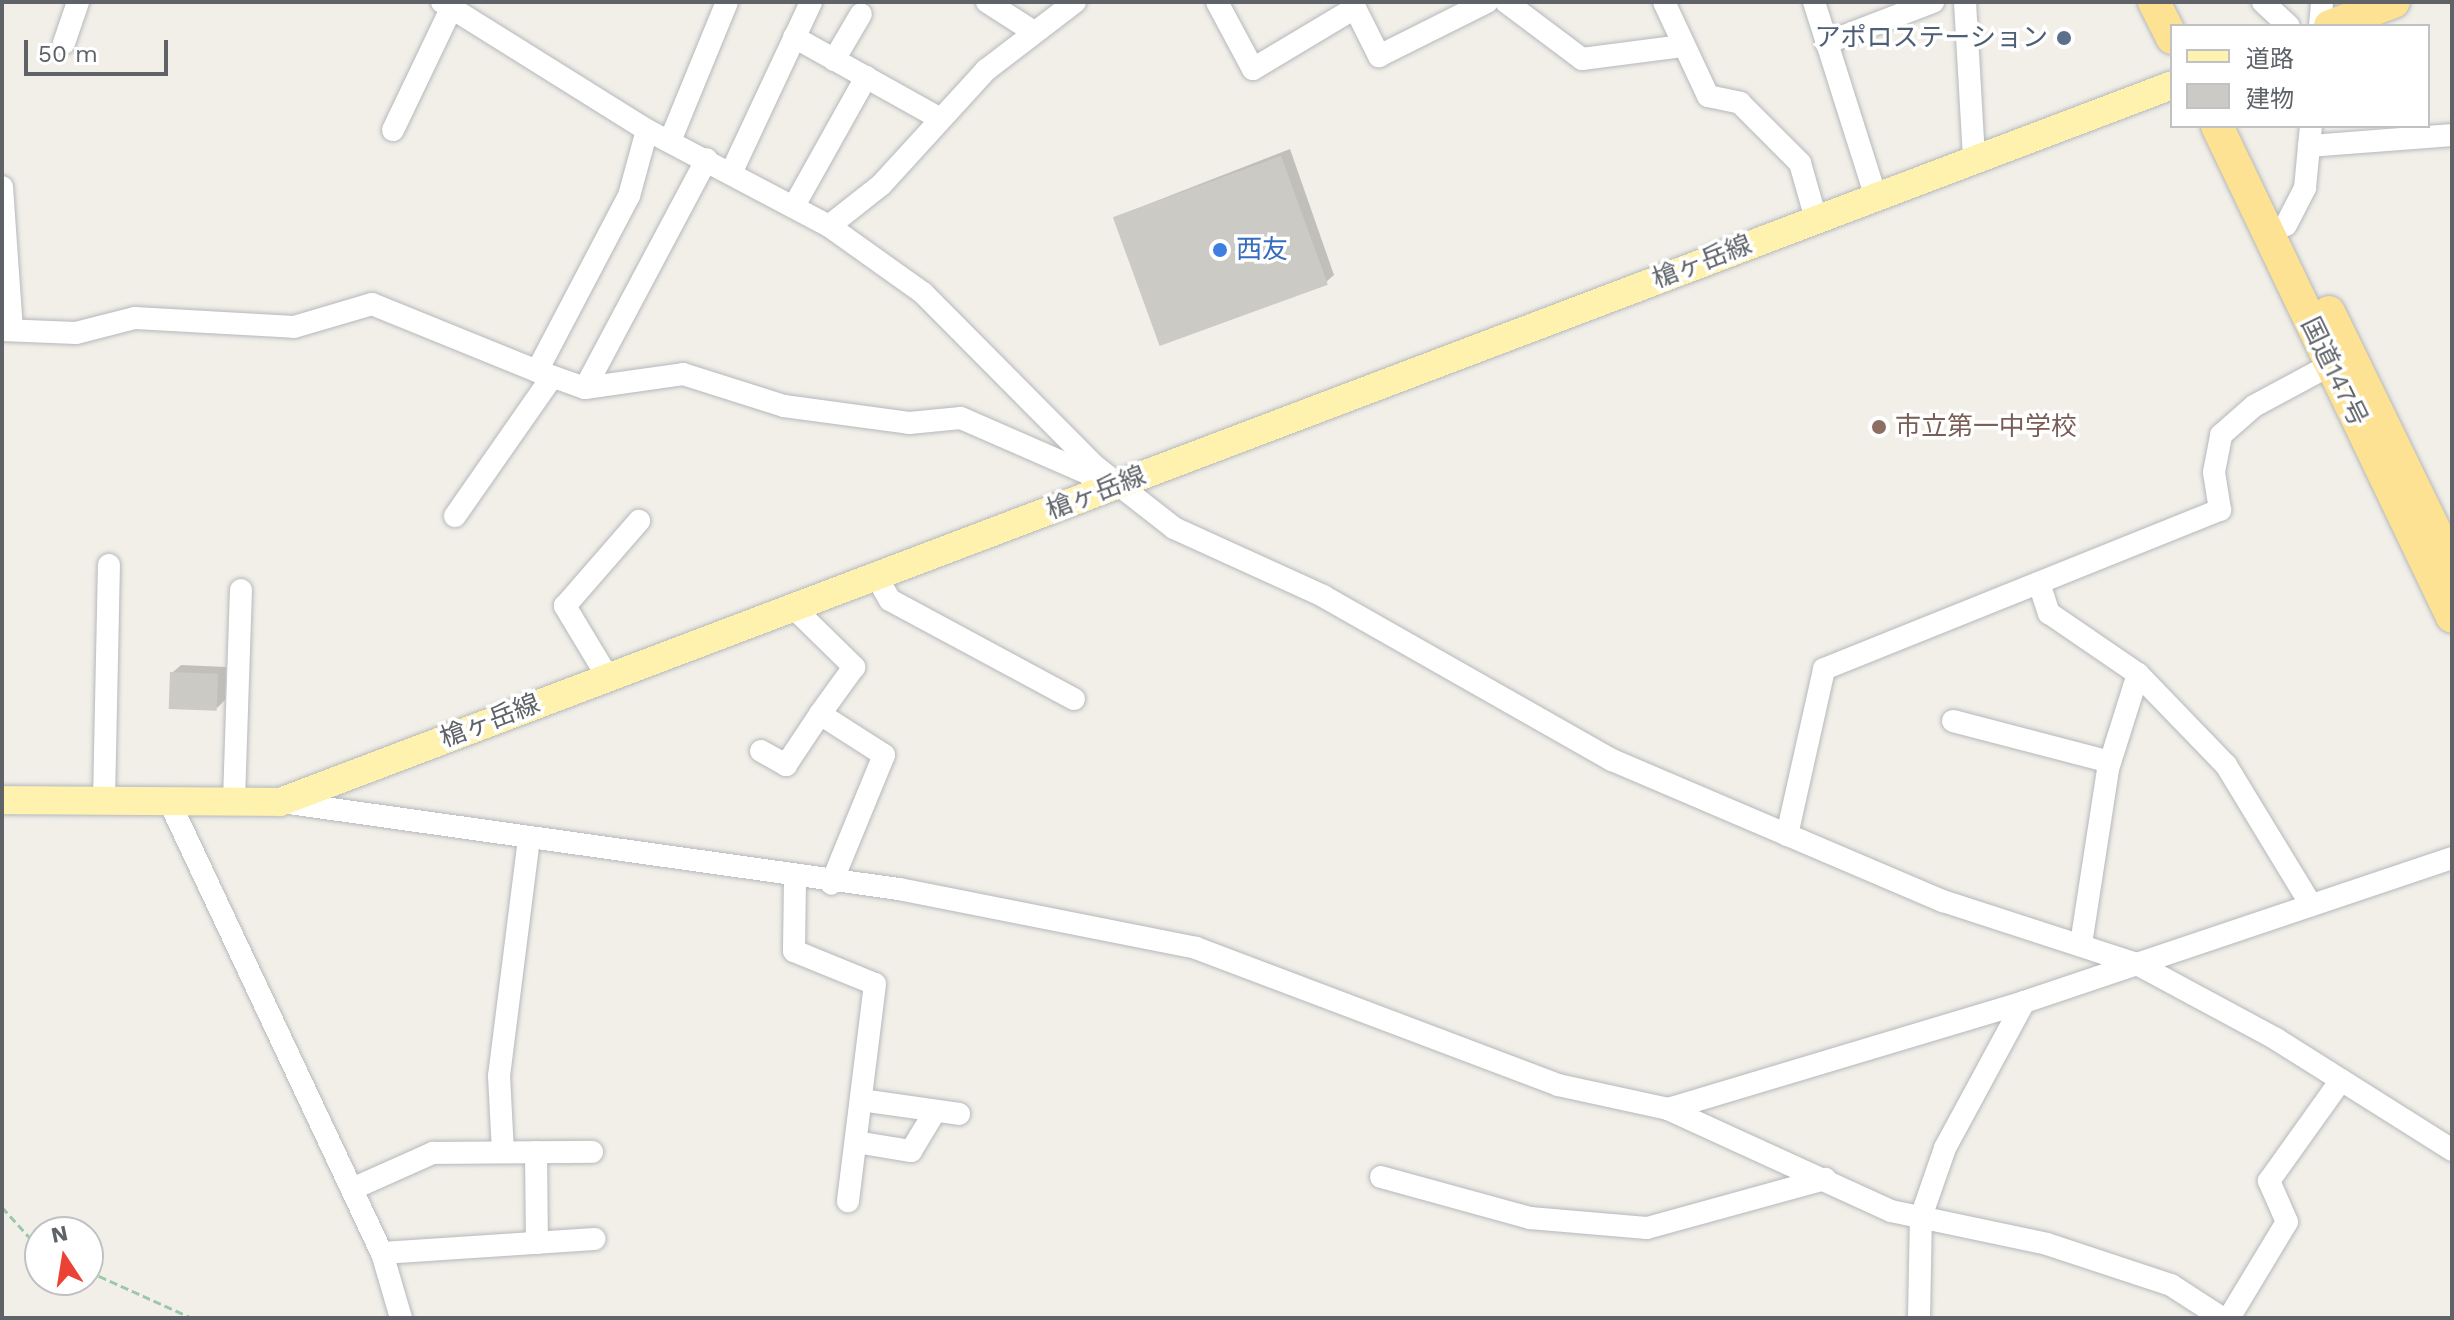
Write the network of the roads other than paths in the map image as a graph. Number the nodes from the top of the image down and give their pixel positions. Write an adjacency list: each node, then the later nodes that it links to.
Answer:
1 (78, 2): 28 (street)
2 (727, 2): 41 (street)
3 (811, 2): 27 (street)
4 (987, 2): 25 (street)
5 (1075, 2): 25 (street)
6 (1217, 2): 19 (street)
7 (1487, 2): 19 (street)
8 (1506, 2): 30 (street)
9 (1664, 2): 30 (street)
10 (1814, 2): 29 (street)
11 (1933, 2): 29 (street)
12 (1965, 2): 43 (street)
13 (2154, 2): 26 (highway)
14 (2178, 2): 21 (highway)
15 (2263, 2): 22 (street)
16 (2322, 2): 23 (street)
17 (2394, 2): 24 (highway)
18 (447, 4): 37 (street); 38 (street)
19 (1354, 5)
20 (861, 14): 31 (street)
21 (2188, 24)
22 (2287, 24)
23 (2320, 24)
24 (2335, 24)
25 (1034, 32): 34 (street)
26 (2170, 34)
27 (794, 37): 31 (street); 44 (street)
28 (64, 43)
29 (1826, 43): 46 (street)
30 (1682, 46): 48 (street)
31 (834, 60): 32 (street)
32 (866, 77): 34 (street); 47 (street)
33 (2170, 86): 43 (main road, 槍ヶ岳線)
34 (937, 117): 50 (street)
35 (2218, 128): 52 (highway, 国道147号)
36 (2239, 128): 49 (highway, 国道147号)
37 (393, 130)
38 (647, 130): 41 (street); 53 (street)
39 (2452, 135): 40 (street)
40 (2310, 136): 49 (street)
41 (670, 141): 42 (street)
42 (707, 159): 44 (street); 54 (street)
43 (1974, 160): 46 (main road, 槍ヶ岳線)
44 (732, 171): 47 (street)
45 (2, 187): 51 (street)
46 (1875, 194): 48 (main road, 槍ヶ岳線)
47 (794, 206): 50 (street)
48 (1816, 219): 56 (main road, 槍ヶ岳線)
49 (2286, 225): 55 (highway, 国道147号)
50 (829, 226): 56 (street)
51 (7, 330): 53 (street)
52 (2330, 365): 55 (highway, 国道147号); 62 (street)
53 (545, 374): 54 (street); 57 (street)
54 (585, 388): 56 (street)
55 (2383, 450): 60 (highway, 国道147号); 65 (highway, 国道147号)
56 (1117, 485): 61 (main road, 槍ヶ岳線); 78 (street)
57 (455, 516)
58 (639, 521): 67 (street)
59 (109, 565): 75 (street)
60 (2452, 565)
61 (876, 576): 64 (main road, 槍ヶ岳線); 68 (street)
62 (2039, 583): 66 (street); 78 (street)
63 (241, 590): 74 (street)
64 (793, 607): 67 (main road, 槍ヶ岳線); 69 (street)
65 (2452, 617)
66 (2138, 674): 72 (street); 83 (street)
67 (607, 676): 77 (main road, 槍ヶ岳線)
68 (1074, 699)
69 (820, 714): 71 (street); 82 (street)
70 (1953, 721): 72 (street)
71 (761, 751)
72 (2110, 762): 84 (street)
73 (2, 800): 75 (main road, 槍ヶ岳線)
74 (234, 800): 76 (main road, 槍ヶ岳線); 77 (main road, 槍ヶ岳線)
75 (104, 801): 76 (main road, 槍ヶ岳線)
76 (169, 801): 99 (street)
77 (280, 802): 79 (street)
78 (1787, 835): 84 (street)
79 (529, 840): 81 (street); 94 (street)
80 (2452, 858): 83 (street)
81 (795, 879): 82 (street); 88 (street)
82 (831, 884): 89 (street)
83 (2311, 905): 85 (street)
84 (2081, 944): 85 (street)
85 (2137, 964): 86 (street); 87 (street)
86 (2024, 1002): 89 (street); 101 (street)
87 (2341, 1080): 93 (street); 108 (street)
88 (861, 1100): 90 (street); 92 (street)
89 (1668, 1109): 98 (street)
90 (934, 1113): 91 (street); 92 (street)
91 (959, 1114)
92 (856, 1142): 100 (street)
93 (2452, 1150)
94 (503, 1152): 95 (street); 99 (street)
95 (536, 1152): 96 (street); 103 (street)
96 (592, 1152)
97 (1381, 1177): 98 (street)
98 (1825, 1179): 101 (street)
99 (352, 1189): 104 (street)
100 (848, 1201)
101 (1921, 1217): 106 (street); 107 (street)
102 (595, 1239): 103 (street)
103 (537, 1243): 104 (street)
104 (382, 1253): 105 (street)
105 (401, 1318)
106 (1919, 1318)
107 (2222, 1318)
108 (2229, 1318)

